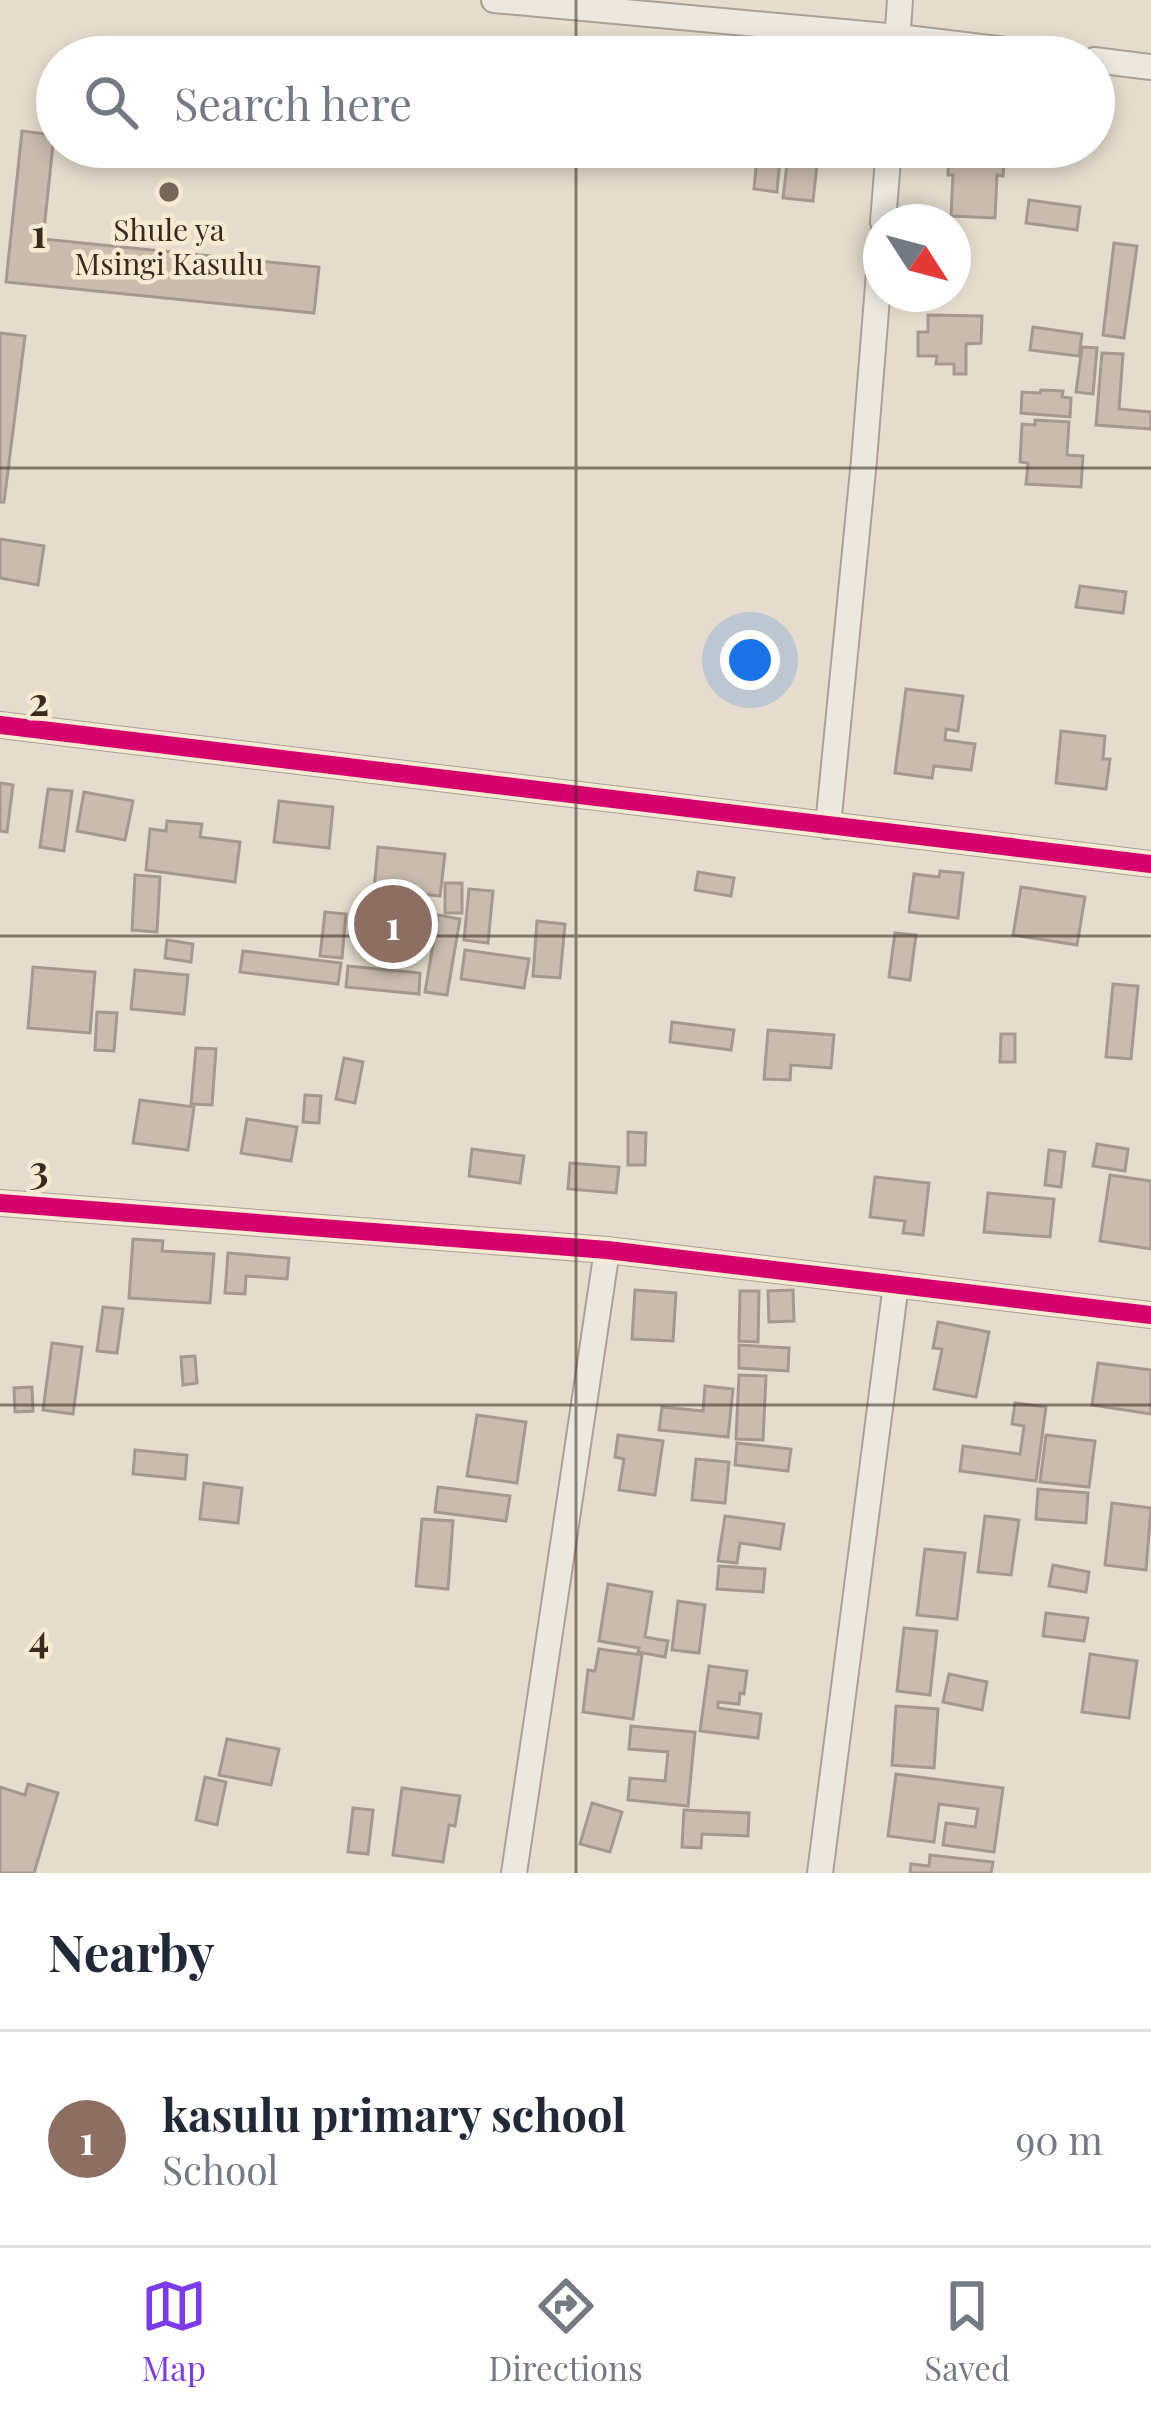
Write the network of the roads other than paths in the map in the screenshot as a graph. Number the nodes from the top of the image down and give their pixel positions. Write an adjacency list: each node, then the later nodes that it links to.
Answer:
1 (494, 0): 3 (street)
2 (900, 0): 4 (street)
3 (803, 36)
4 (898, 36)
5 (1115, 63): 6 (street)
6 (1151, 67)
7 (887, 168): 8 (street)
8 (884, 204)
9 (876, 312): 11 (street)
10 (0, 724): 11 (street)
11 (828, 826): 12 (street)
12 (1151, 864)
13 (0, 1203): 14 (street)
14 (607, 1250): 15 (street); 17 (street)
15 (896, 1284): 16 (street); 18 (street)
16 (1151, 1315)
17 (514, 1873)
18 (820, 1873)

